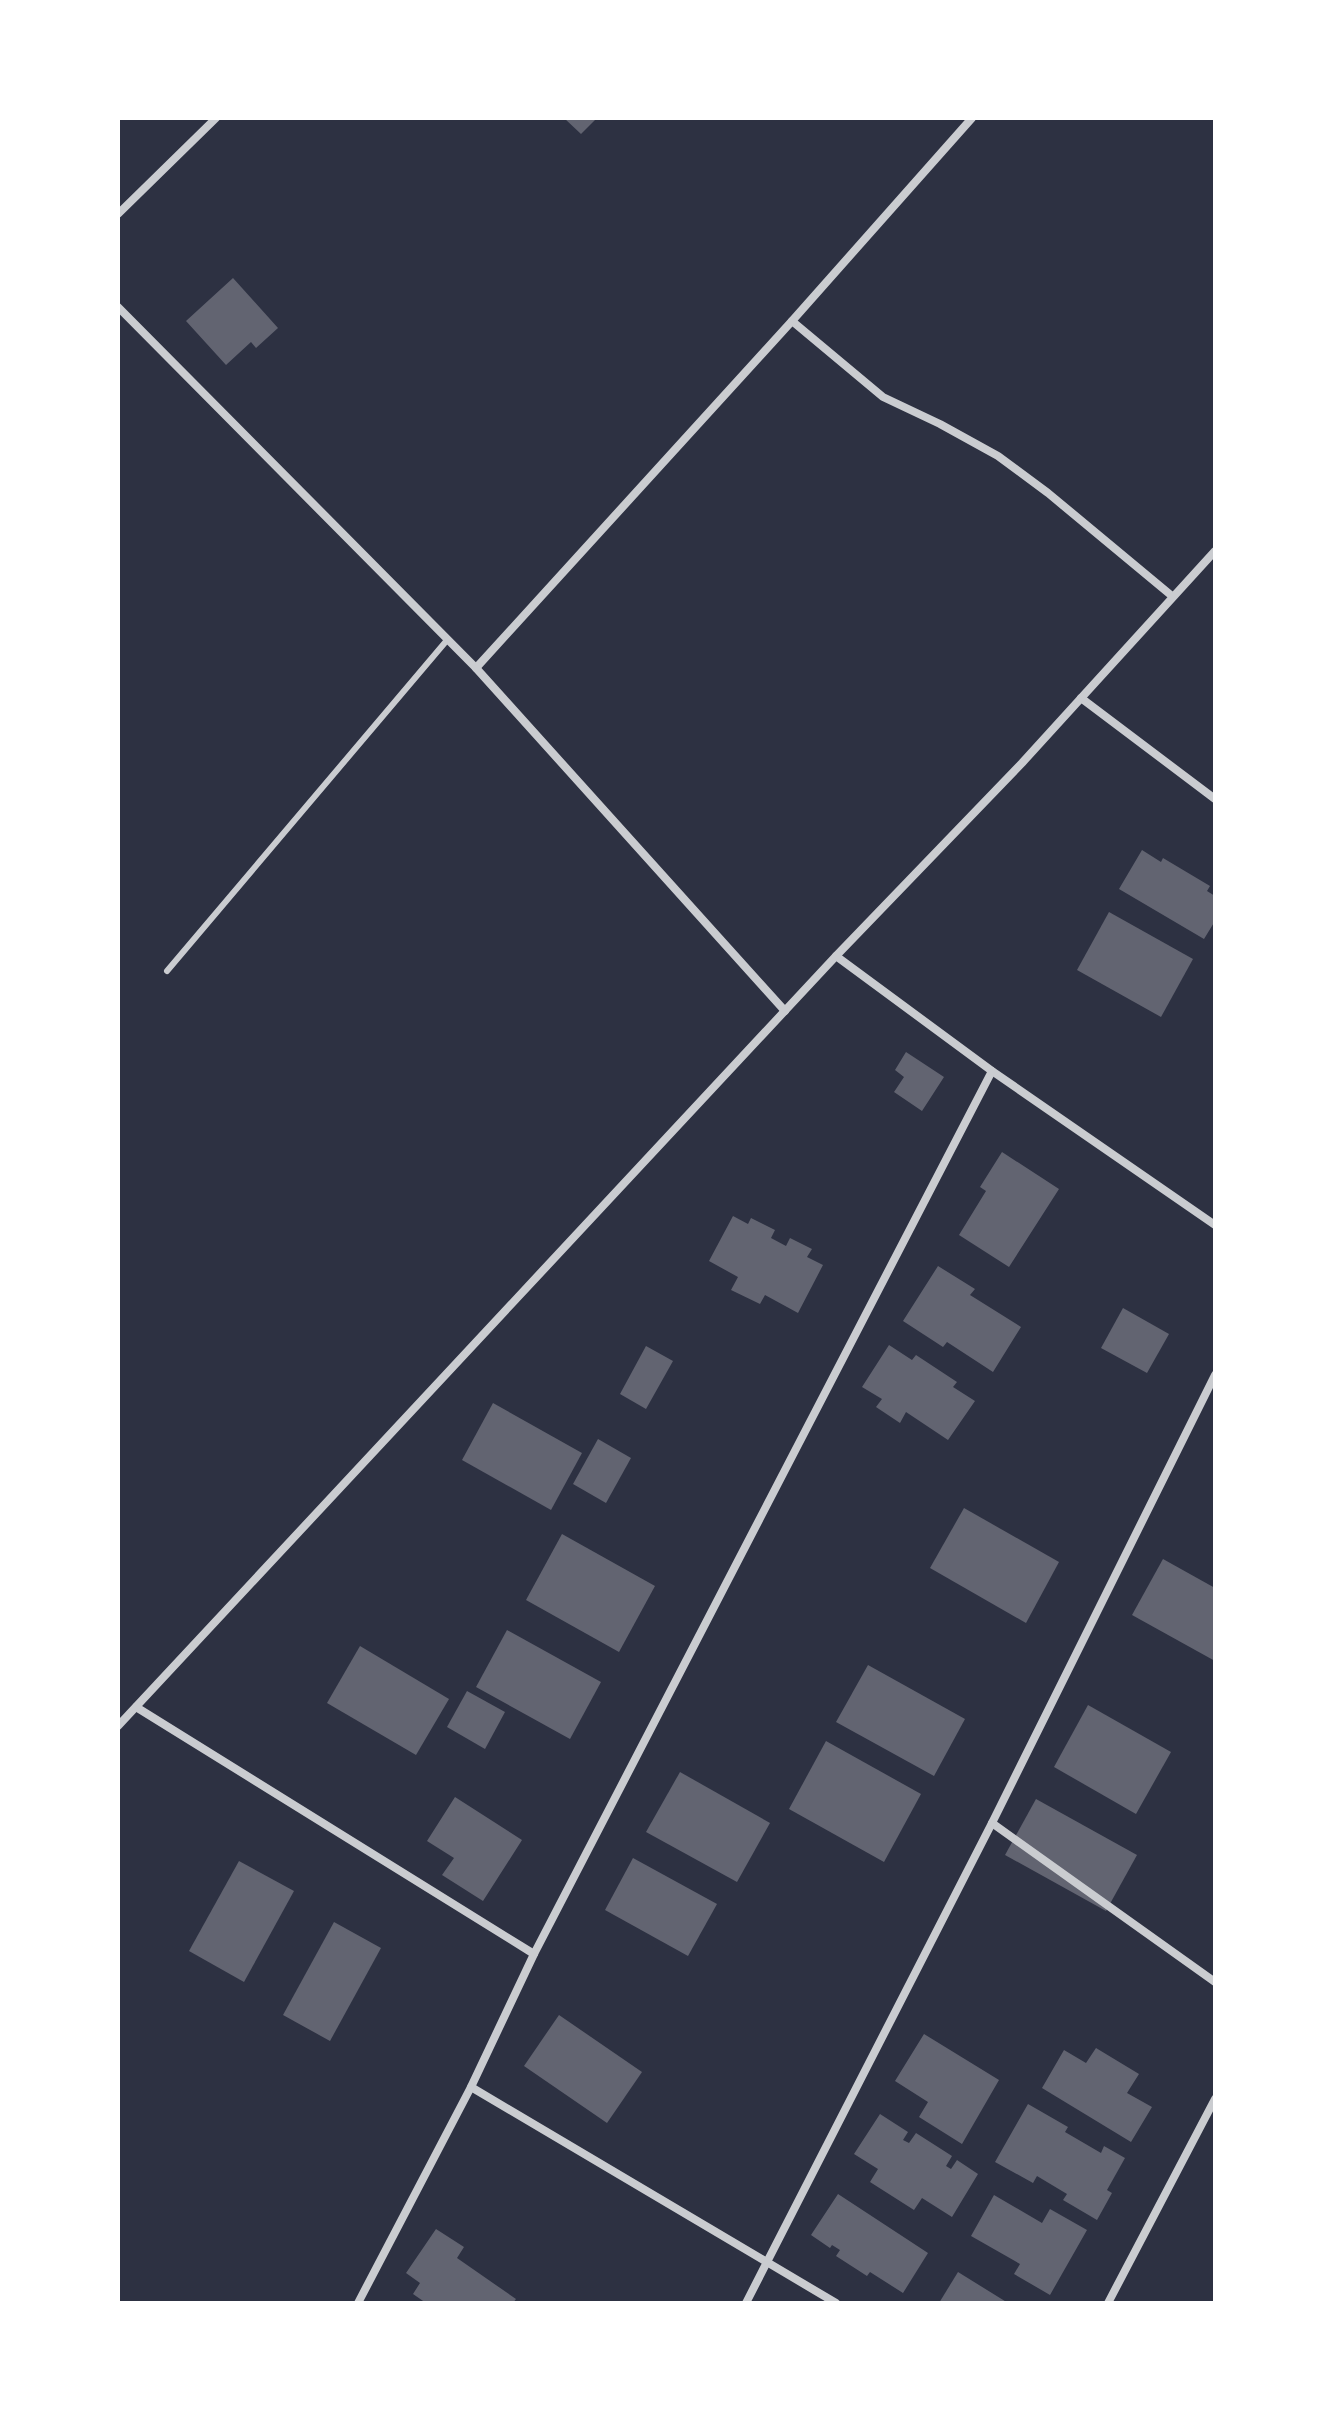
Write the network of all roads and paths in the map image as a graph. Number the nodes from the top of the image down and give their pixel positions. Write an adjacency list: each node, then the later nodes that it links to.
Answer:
1 (216, 118): 3 (street)
2 (972, 118): 5 (street)
3 (118, 214)
4 (118, 307): 8 (street)
5 (792, 321): 7 (street); 9 (street)
6 (1215, 551): 7 (street)
7 (1172, 596): 10 (street)
8 (448, 639): 9 (street); 13 (lane)
9 (476, 668): 14 (street)
10 (1081, 698): 11 (street); 12 (street)
11 (1215, 799)
12 (836, 956): 14 (street); 15 (street)
13 (167, 971)
14 (785, 1011): 18 (street)
15 (992, 1071): 16 (street); 21 (street)
16 (1215, 1225)
17 (1215, 1375): 20 (street)
18 (136, 1707): 19 (street); 21 (street)
19 (118, 1726)
20 (992, 1823): 22 (street); 25 (street)
21 (534, 1954): 23 (street)
22 (1215, 1982)
23 (471, 2087): 25 (street); 26 (street)
24 (1215, 2099): 29 (street)
25 (768, 2263): 27 (street); 28 (street)
26 (358, 2303)
27 (746, 2303)
28 (836, 2303)
29 (1108, 2303)

